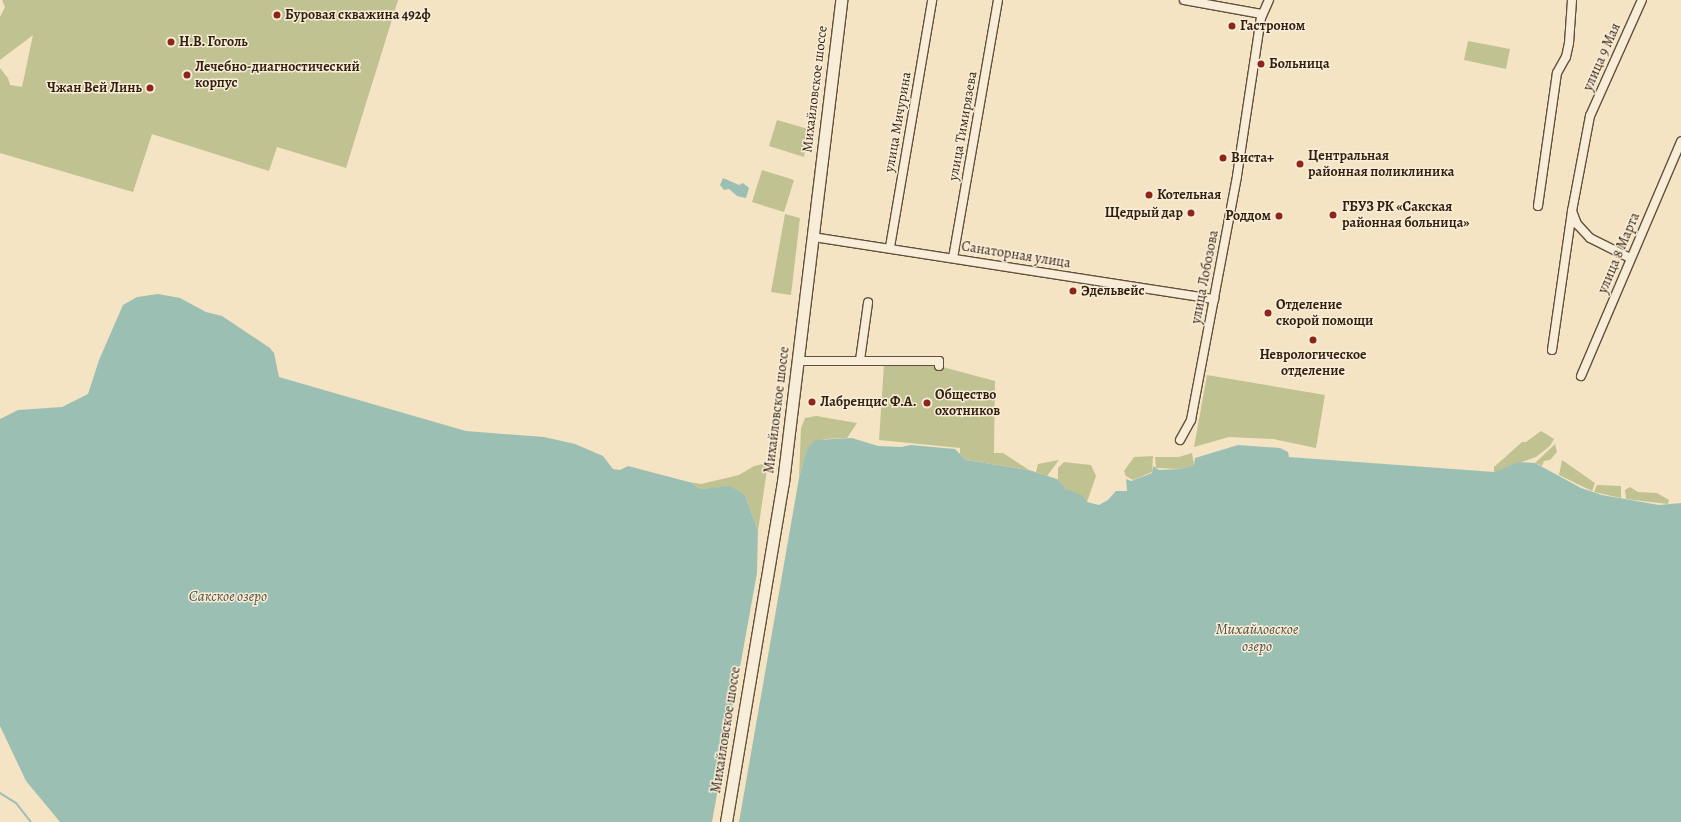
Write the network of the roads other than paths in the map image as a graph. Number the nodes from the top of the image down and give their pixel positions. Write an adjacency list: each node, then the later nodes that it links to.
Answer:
1 (841, 0): 12 (main road, Михайловское шоссе)
2 (932, 0): 13 (street, улица Мичурина)
3 (998, 0): 14 (street, улица Тимирязева)
4 (1184, 0): 8 (street)
5 (1269, 0): 8 (street, улица Лобозова)
6 (1572, 0): 10 (street)
7 (1642, 0): 11 (street, улица 9 Мая)
8 (1263, 12): 16 (street, улица Лобозова)
9 (1681, 141): 15 (street, улица 8 Марта)
10 (1538, 206)
11 (1572, 210): 15 (street); 18 (street, улица 9 Мая)
12 (813, 236): 13 (street, Санаторная улица); 20 (main road, Михайловское шоссе)
13 (890, 248): 14 (street, Санаторная улица)
14 (953, 258): 16 (street, Санаторная улица)
15 (1630, 258): 22 (street, улица 8 Марта)
16 (1214, 299): 23 (street, улица Лобозова)
17 (868, 303): 19 (street)
18 (1552, 350)
19 (860, 360): 20 (street); 21 (street)
20 (799, 361): 24 (main road, Михайловское шоссе)
21 (939, 366)
22 (1581, 376)
23 (1180, 440)
24 (726, 822)

